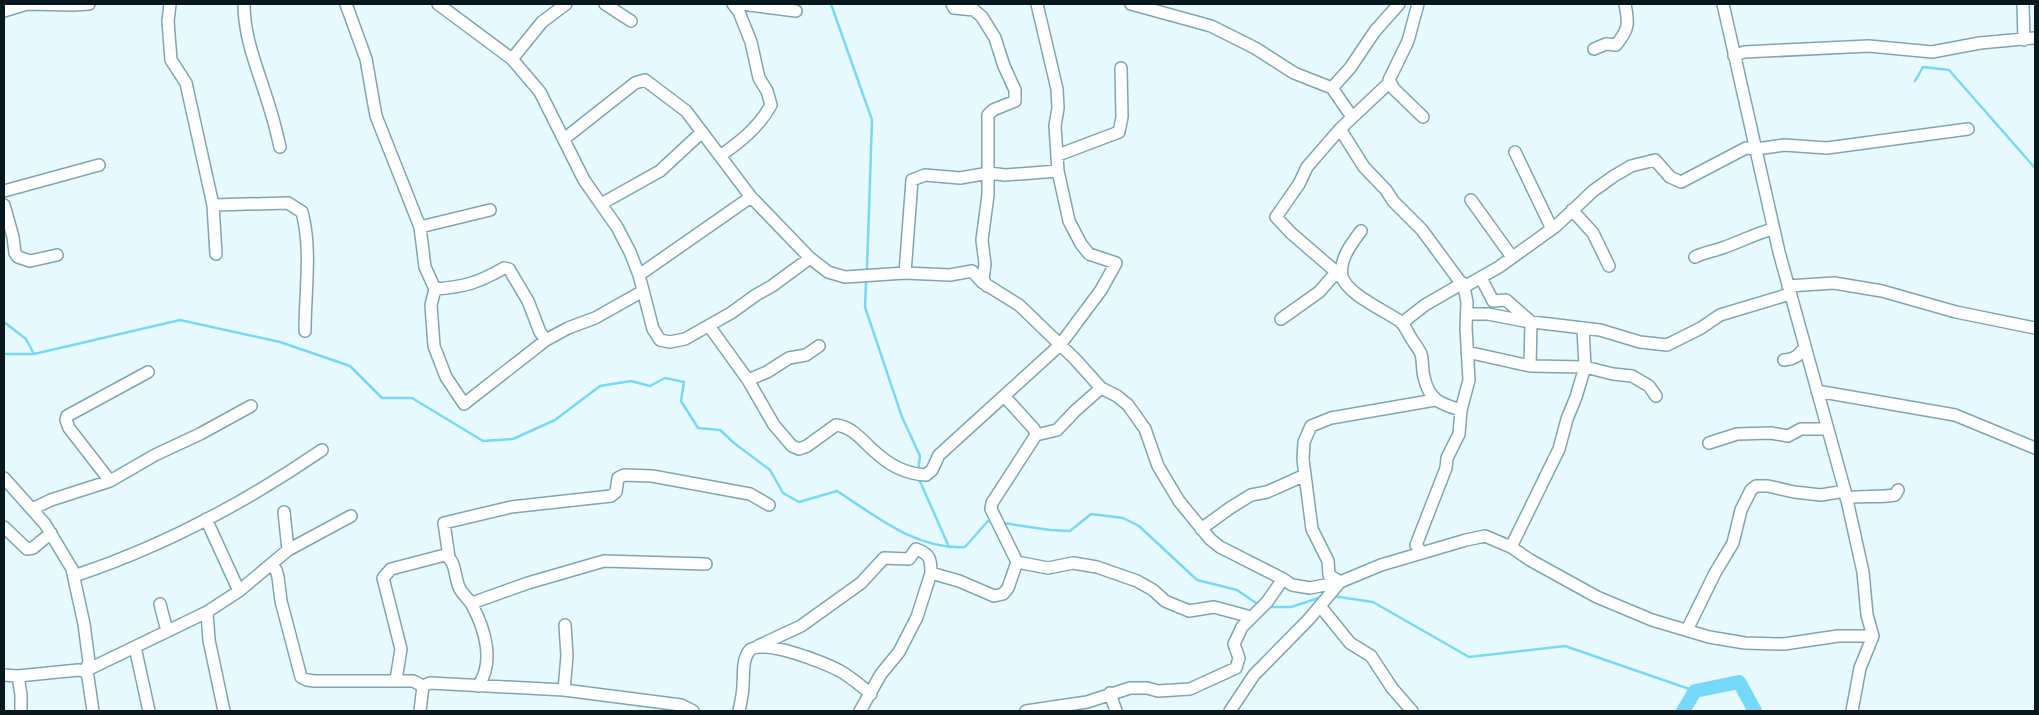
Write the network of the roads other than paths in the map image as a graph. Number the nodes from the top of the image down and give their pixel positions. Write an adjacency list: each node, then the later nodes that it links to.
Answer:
1 (35, 4): 2 (street); 19 (street)
2 (90, 4)
3 (170, 4): 48 (street)
4 (244, 4): 35 (street)
5 (346, 4): 51 (street)
6 (438, 4): 25 (street)
7 (566, 4): 25 (street)
8 (605, 4): 21 (street)
9 (733, 4): 39 (street)
10 (742, 4): 20 (street)
11 (952, 4): 42 (street)
12 (1037, 4): 38 (street)
13 (1131, 4): 28 (street)
14 (1399, 4): 28 (street)
15 (1418, 4): 27 (street)
16 (1625, 4): 23 (street)
17 (1722, 4): 24 (street)
18 (2023, 4): 22 (street)
19 (4, 11)
20 (796, 12)
21 (631, 21)
22 (2029, 39): 24 (street)
23 (1594, 48)
24 (1734, 56): 36 (street)
25 (512, 59): 34 (street)
26 (1121, 68): 38 (street)
27 (1390, 82): 29 (street); 30 (street)
28 (1332, 88): 29 (street)
29 (1352, 116): 31 (street)
30 (1423, 117)
31 (1340, 129): 63 (street); 65 (street)
32 (1968, 129): 36 (street)
33 (702, 132): 34 (street); 39 (street); 46 (street)
34 (564, 139): 46 (street)
35 (280, 147)
36 (1756, 149): 50 (street); 52 (street)
37 (1515, 152): 53 (street)
38 (1058, 155): 41 (street)
39 (720, 156): 44 (street)
40 (99, 165): 43 (street)
41 (1058, 171): 42 (street); 79 (street)
42 (989, 173): 61 (street); 66 (street)
43 (4, 191)
44 (752, 197): 59 (street); 62 (street)
45 (1472, 200): 57 (street)
46 (601, 204): 62 (street)
47 (4, 205): 56 (street)
48 (212, 205): 55 (street); 77 (street)
49 (490, 210): 51 (street)
50 (1572, 210): 53 (street); 60 (street)
51 (420, 227): 67 (street)
52 (1774, 228): 58 (street); 68 (street)
53 (1552, 229): 57 (street)
54 (1361, 231): 63 (street)
55 (216, 254)
56 (57, 255)
57 (1512, 257): 64 (street)
58 (1695, 257)
59 (810, 258): 61 (street); 74 (street)
60 (1608, 266)
61 (905, 273): 66 (street)
62 (639, 275): 69 (street)
63 (1342, 278): 71 (street); 73 (street)
64 (1481, 278): 65 (street); 72 (street)
65 (1464, 285): 70 (street); 73 (street)
66 (987, 286): 79 (street)
67 (435, 289): 78 (street); 78 (street)
68 (1789, 290): 75 (street); 76 (street); 81 (street)
69 (643, 291): 74 (street); 78 (street)
70 (1467, 314): 72 (street); 82 (street)
71 (1280, 319)
72 (1531, 322): 75 (street); 84 (street)
73 (1402, 323): 92 (street)
74 (709, 326): 87 (street)
75 (1583, 328): 85 (street)
76 (2035, 328)
77 (304, 330)
78 (546, 340)
79 (1060, 345): 88 (street); 90 (street)
80 (819, 346): 87 (street)
81 (1805, 347): 83 (street); 89 (street)
82 (1467, 352): 84 (street); 94 (street)
83 (1784, 360)
84 (1530, 366): 85 (street)
85 (1585, 367): 91 (street); 113 (street)
86 (148, 372): 102 (street)
87 (748, 380): 90 (street)
88 (1101, 388): 96 (street); 111 (street)
89 (1817, 391): 95 (street); 98 (street)
90 (1004, 396): 96 (street)
91 (1656, 396)
92 (1435, 400): 94 (street); 100 (street)
93 (251, 406): 102 (street)
94 (1461, 410): 115 (street)
95 (1828, 429): 97 (street); 104 (street)
96 (1036, 435): 117 (street)
97 (1709, 443)
98 (2035, 448)
99 (322, 450): 109 (street)
100 (1304, 475): 111 (street); 123 (street)
101 (4, 478): 106 (street)
102 (110, 481): 106 (street)
103 (1898, 490): 104 (street)
104 (1846, 494): 131 (street); 133 (street)
105 (770, 505): 116 (street)
106 (32, 509): 112 (street)
107 (284, 512): 114 (street)
108 (351, 516): 114 (street)
109 (206, 519): 121 (street); 124 (street)
110 (4, 527): 112 (street)
111 (1202, 529): 122 (street)
112 (52, 534): 121 (street)
113 (1510, 547): 115 (street); 131 (street)
114 (288, 550): 118 (street)
115 (1422, 553): 123 (street)
116 (449, 557): 125 (street); 139 (street)
117 (1017, 562): 120 (street); 129 (street)
118 (270, 564): 124 (street); 139 (street)
119 (706, 564): 125 (street)
120 (931, 573): 134 (street); 144 (street)
121 (74, 576): 136 (street)
122 (1283, 579): 123 (street); 129 (street)
123 (1340, 582): 127 (street)
124 (239, 591): 128 (street)
125 (472, 603): 141 (street)
126 (160, 604): 132 (street)
127 (1320, 606): 155 (street); 156 (street)
128 (207, 612): 132 (street); 148 (street)
129 (1251, 617): 143 (street)
130 (565, 625): 142 (street)
131 (1687, 630): 133 (street)
132 (166, 632): 135 (street)
133 (1872, 636): 157 (street)
134 (758, 646): 144 (street); 151 (street)
135 (135, 647): 136 (street); 147 (street)
136 (85, 671): 138 (street); 146 (street)
137 (4, 676): 138 (street)
138 (18, 676): 145 (street)
139 (396, 680): 140 (street)
140 (422, 686): 141 (street); 149 (street)
141 (478, 686): 142 (street)
142 (564, 690): 150 (street)
143 (1110, 693): 153 (street); 154 (street)
144 (871, 694): 152 (street)
145 (21, 711)
146 (93, 711)
147 (149, 711)
148 (224, 711)
149 (420, 711)
150 (693, 711)
151 (739, 711)
152 (860, 711)
153 (1026, 711)
154 (1116, 711)
155 (1230, 711)
156 (1412, 711)
157 (1852, 711)

